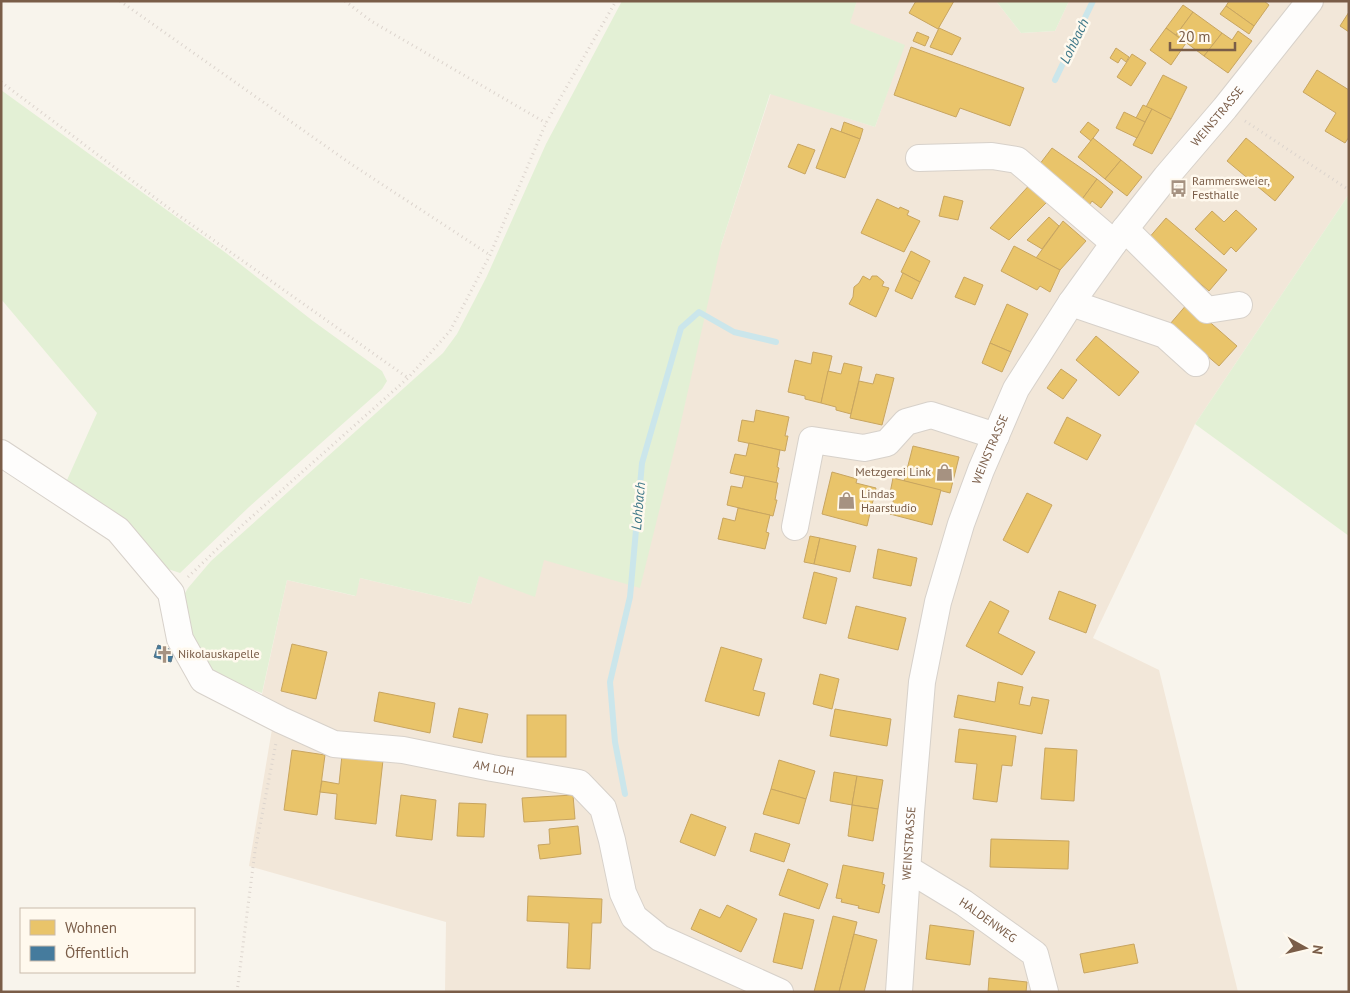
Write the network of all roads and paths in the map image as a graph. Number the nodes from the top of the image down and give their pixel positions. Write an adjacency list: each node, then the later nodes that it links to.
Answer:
1 (120, 1): 11 (path)
2 (346, 1): 7 (path)
3 (616, 1): 7 (path)
4 (1310, 1): 6 (street, WEINSTRASSE)
5 (1, 82): 15 (path)
6 (1225, 108): 9 (path); 10 (street, WEINSTRASSE)
7 (546, 123): 11 (path)
8 (919, 158): 10 (street)
9 (1349, 190)
10 (1120, 236): 12 (street, WEINSTRASSE); 13 (street)
11 (490, 255): 15 (path)
12 (1071, 303): 14 (street); 16 (street, WEINSTRASSE)
13 (1239, 305)
14 (1196, 363)
15 (408, 378): 19 (path)
16 (996, 436): 18 (street); 21 (street, WEINSTRASSE)
17 (1, 453): 19 (street)
18 (795, 528)
19 (171, 593): 20 (street, AM LOH)
20 (281, 720): 22 (path); 23 (street, AM LOH)
21 (908, 869): 24 (street, WEINSTRASSE); 25 (street, HALDENWEG)
22 (237, 992)
23 (780, 992)
24 (899, 992)
25 (1045, 992)

